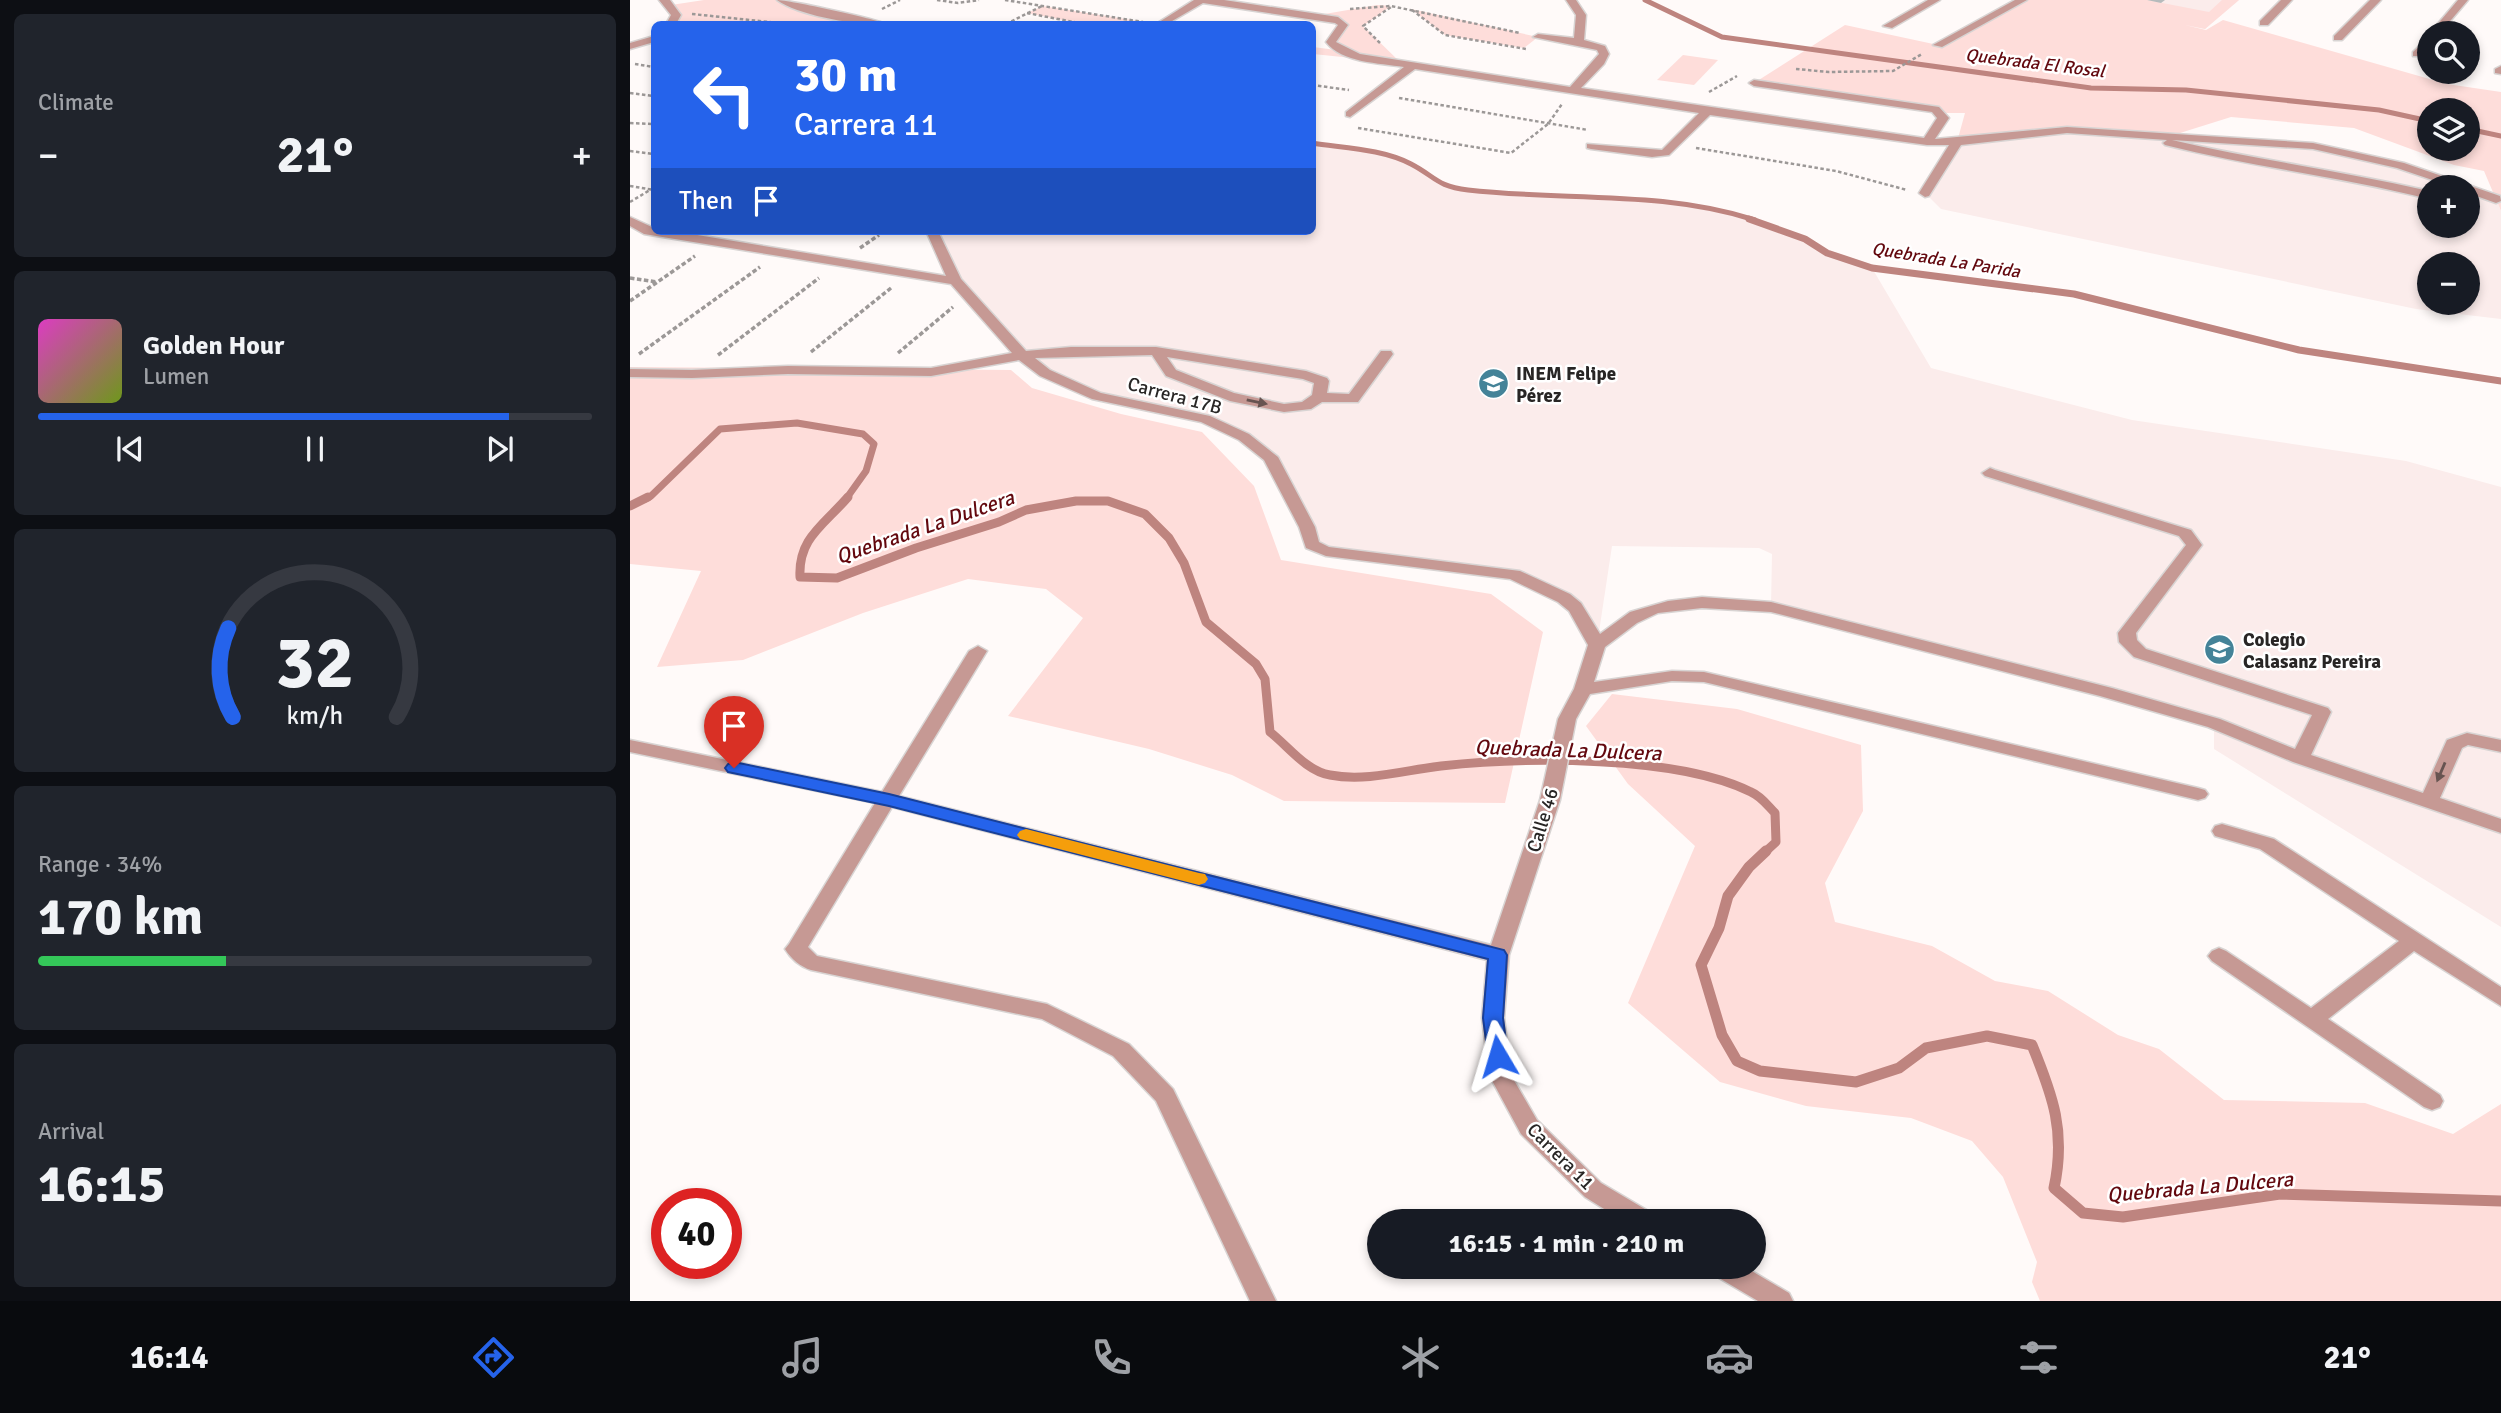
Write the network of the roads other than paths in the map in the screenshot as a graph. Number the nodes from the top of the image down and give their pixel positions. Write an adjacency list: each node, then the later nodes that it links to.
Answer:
1 (664, 0): 12 (street)
2 (782, 0): 13 (street)
3 (1202, 0): 11 (street); 14 (street)
4 (1571, 0): 21 (street)
5 (1935, 0): 17 (street)
6 (2022, 0): 22 (street)
7 (2287, 0): 16 (street)
8 (2376, 0): 19 (street)
9 (2463, 0): 15 (street)
10 (1303, 6): 11 (street)
11 (1292, 13): 25 (street)
12 (673, 20)
13 (865, 21)
14 (1166, 21)
15 (2445, 21)
16 (2264, 23)
17 (1888, 26)
18 (1538, 37): 21 (street)
19 (2338, 38)
20 (651, 40): 23 (street)
21 (1578, 42): 27 (street)
22 (1938, 45)
23 (630, 47): 24 (street)
24 (651, 48)
25 (1407, 64): 27 (street); 29 (street)
26 (1754, 83): 31 (street)
27 (1572, 91): 28 (street)
28 (1707, 111): 31 (street); 33 (street)
29 (1350, 114)
30 (2132, 132): 32 (street); 34 (street); 35 (street)
31 (1927, 142): 32 (street)
32 (1957, 142): 36 (street)
33 (1591, 146)
34 (2429, 175)
35 (2417, 192)
36 (1925, 193)
37 (2480, 193): 38 (street)
38 (2496, 199)
39 (630, 221): 40 (street)
40 (651, 230)
41 (677, 235): 43 (street)
42 (934, 235): 43 (street, Carrera 17B)
43 (955, 281): 46 (street, Carrera 17B)
44 (1157, 351): 46 (street); 48 (street, one-way to 48); 48 (street)
45 (1386, 354): 48 (street)
46 (1022, 355): 47 (street); 50 (street, Carrera 17B)
47 (630, 373)
48 (1320, 397)
49 (1990, 473): 55 (street)
50 (1597, 645): 52 (street, Calle 46); 55 (street)
51 (978, 651): 57 (street)
52 (1583, 689): 56 (street); 62 (street, Calle 46)
53 (630, 746): 57 (street)
54 (2501, 746): 58 (street, one-way to 58)
55 (2300, 758): 58 (street)
56 (2198, 794)
57 (889, 800): 62 (street); 69 (street)
58 (2429, 801): 59 (street)
59 (2501, 826)
60 (2222, 831): 61 (street)
61 (2413, 941): 64 (street); 65 (street)
62 (1498, 955): 67 (street, Carrera 11)
63 (2219, 956): 65 (street)
64 (2501, 998)
65 (2312, 1019): 66 (street)
66 (2432, 1101)
67 (1624, 1209)
68 (1743, 1279): 70 (street)
69 (1263, 1301)
70 (1780, 1301)

